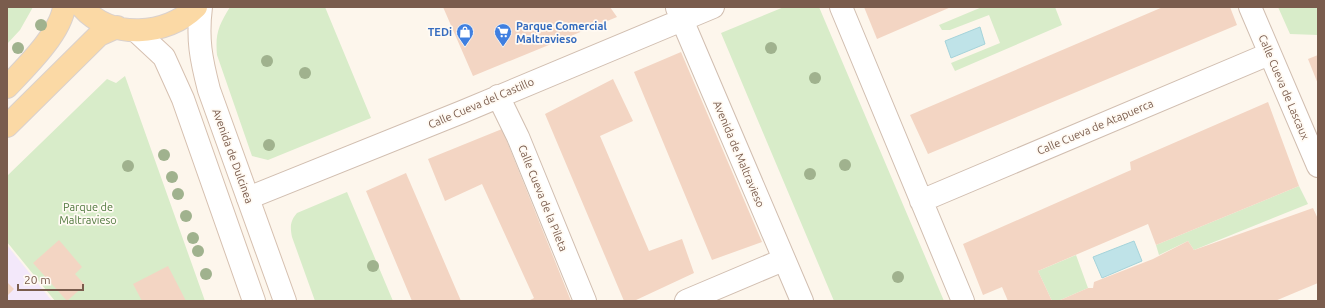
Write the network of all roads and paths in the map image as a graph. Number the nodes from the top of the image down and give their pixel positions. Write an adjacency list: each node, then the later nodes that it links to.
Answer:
1 (64, 7): 11 (main road)
2 (82, 7): 9 (main road)
3 (196, 7): 9 (main road)
4 (201, 7): 15 (street, Avenida de Dulcinea)
5 (712, 7): 8 (street, Calle Cueva del Castillo)
6 (841, 7): 16 (street)
7 (1250, 7): 10 (street, Calle Cueva de Lascaux)
8 (679, 14): 12 (street, Calle Cueva del Castillo); 17 (street, Avenida de Maltravieso)
9 (127, 29): 13 (main road); 18 (street)
10 (1269, 54): 14 (street, Calle Cueva de Lascaux); 16 (street, Calle Cueva de Atapuerca)
11 (7, 87)
12 (498, 96): 15 (street, Calle Cueva del Castillo); 20 (street, Calle Cueva de la Pileta)
13 (7, 126)
14 (1318, 166)
15 (248, 198): 19 (street, Avenida de Dulcinea)
16 (921, 200): 23 (street)
17 (783, 260): 21 (street); 22 (street, Avenida de Maltravieso)
18 (254, 301)
19 (285, 301)
20 (585, 301)
21 (686, 301)
22 (802, 301)
23 (963, 301)

